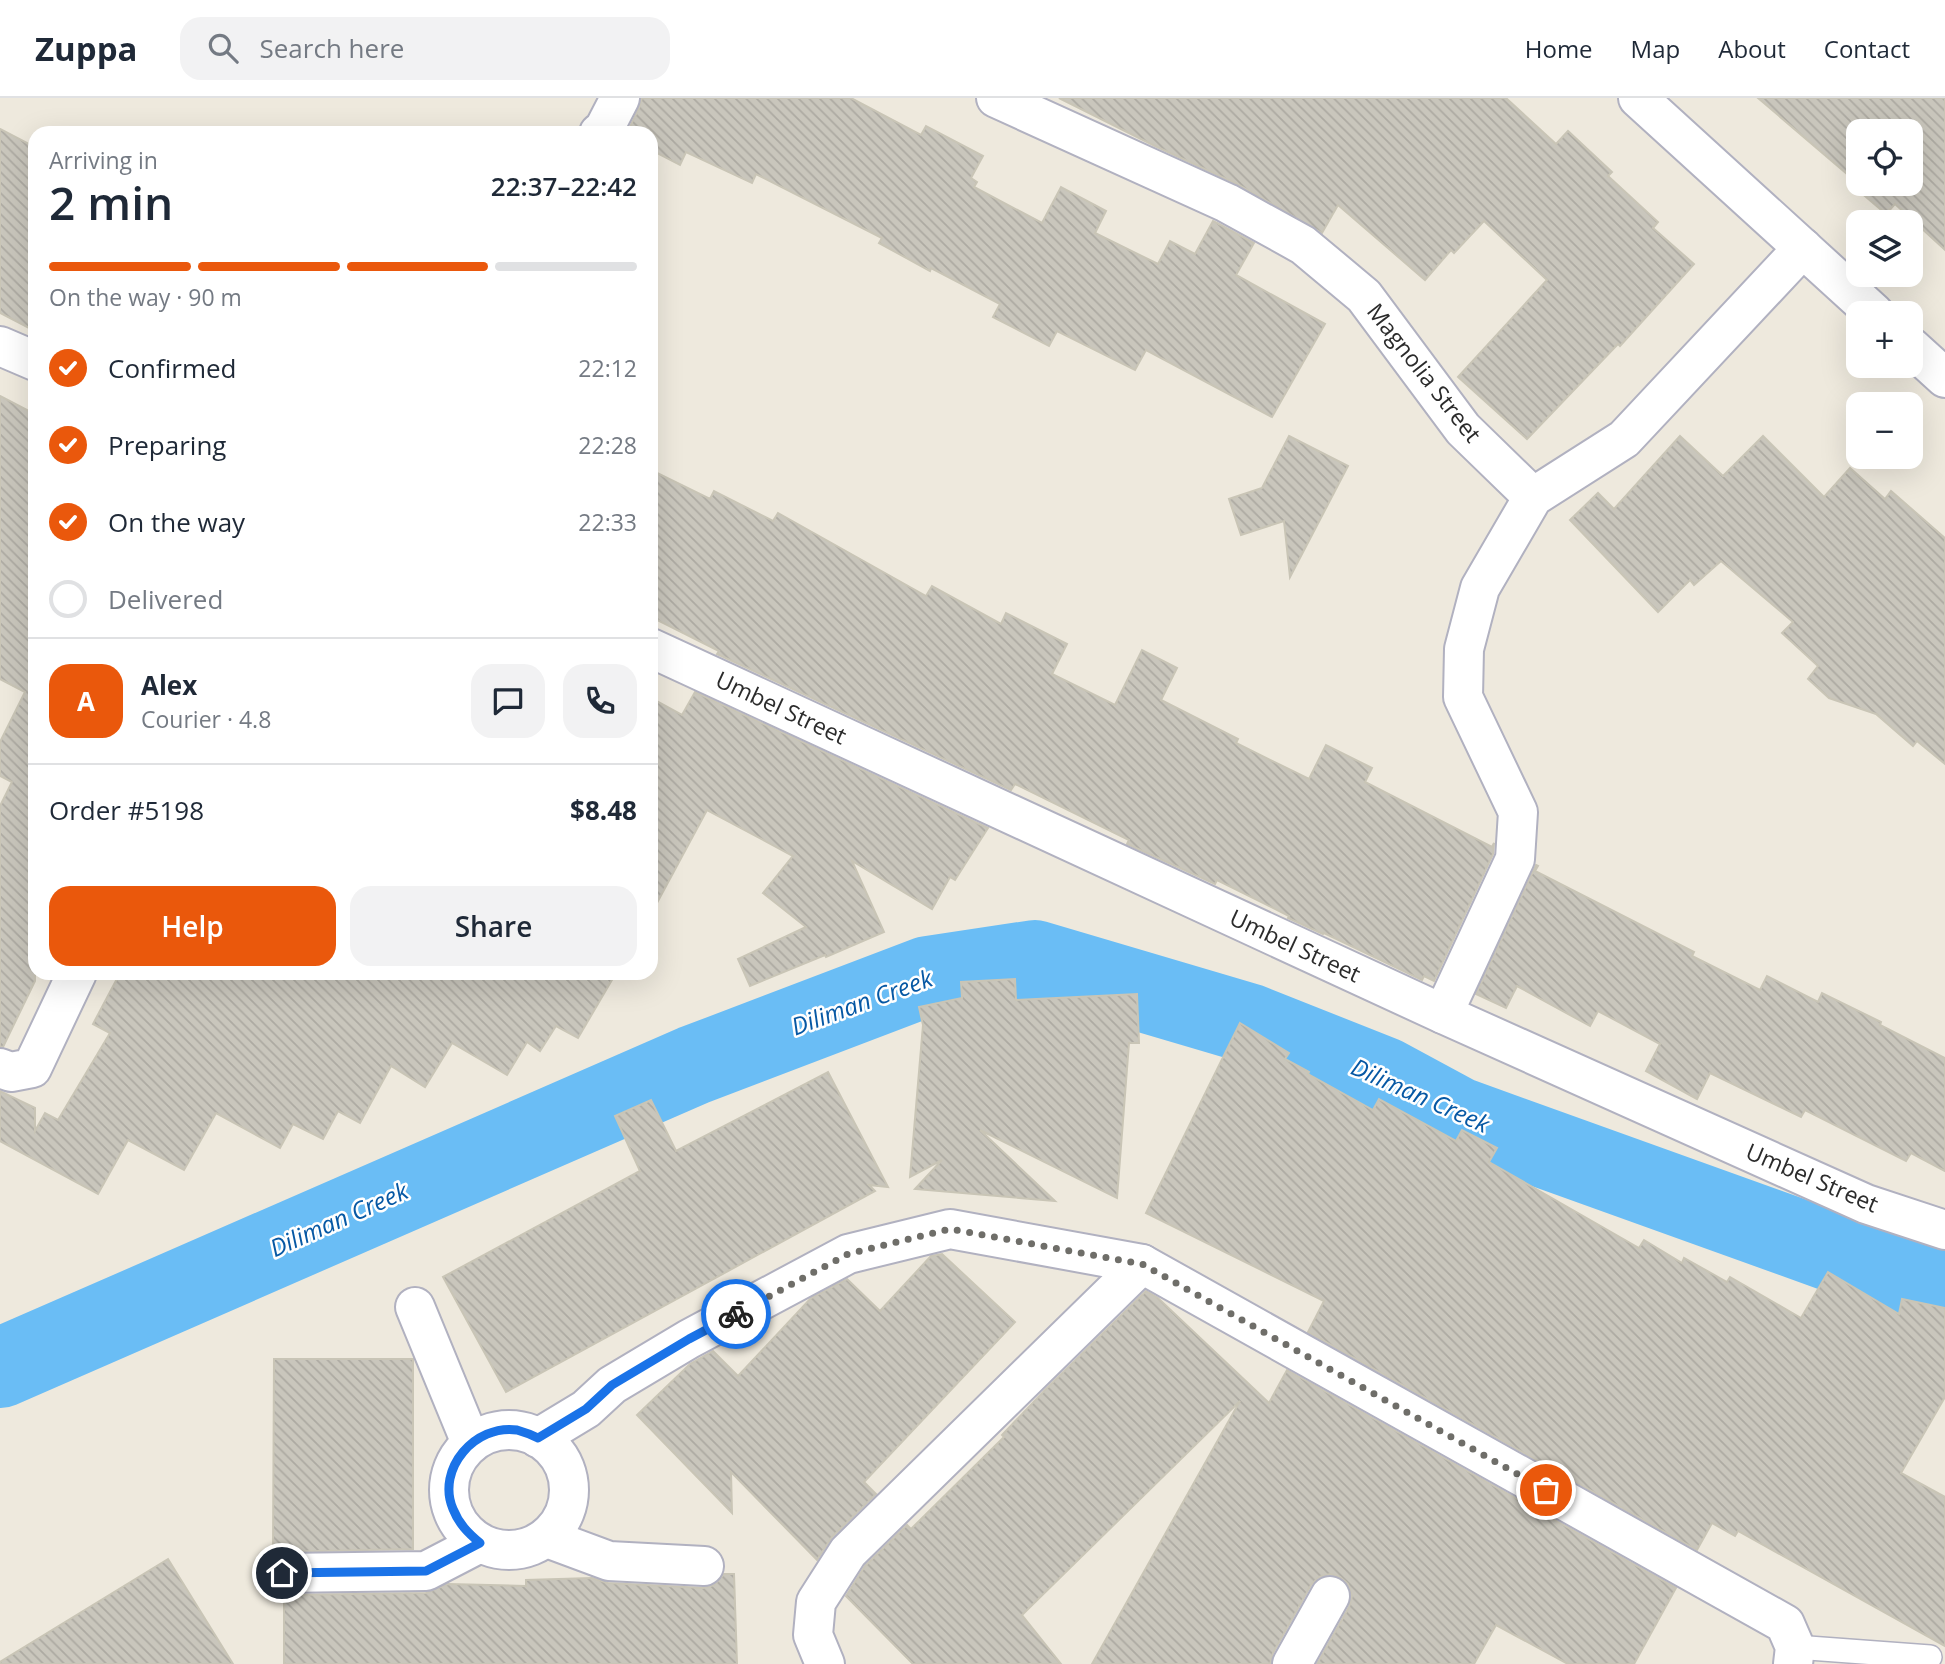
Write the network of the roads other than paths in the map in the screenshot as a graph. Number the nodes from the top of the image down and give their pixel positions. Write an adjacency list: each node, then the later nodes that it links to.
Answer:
1 (620, 98): 4 (street)
2 (996, 98): 11 (street, Magnolia Street)
3 (1639, 98): 5 (street)
4 (606, 126)
5 (1803, 248): 6 (street); 11 (street)
6 (1861, 301)
7 (0, 346): 8 (street)
8 (28, 358)
9 (1923, 358): 10 (street)
10 (1945, 378)
11 (1534, 497): 14 (street)
12 (658, 651): 14 (street, Umbel Street)
13 (74, 980): 15 (street)
14 (1443, 1014): 16 (street, Umbel Street)
15 (0, 1068)
16 (1945, 1230)
17 (1142, 1264): 19 (street); 26 (street); 28 (street)
18 (415, 1307): 20 (street)
19 (538, 1438): 20 (street); 21 (street)
20 (471, 1443): 22 (street)
21 (547, 1538): 22 (street); 23 (street)
22 (480, 1543): 24 (street)
23 (705, 1566)
24 (282, 1573)
25 (1330, 1596): 29 (street)
26 (1794, 1656): 27 (lane)
27 (1930, 1657)
28 (825, 1664)
29 (1292, 1664)

